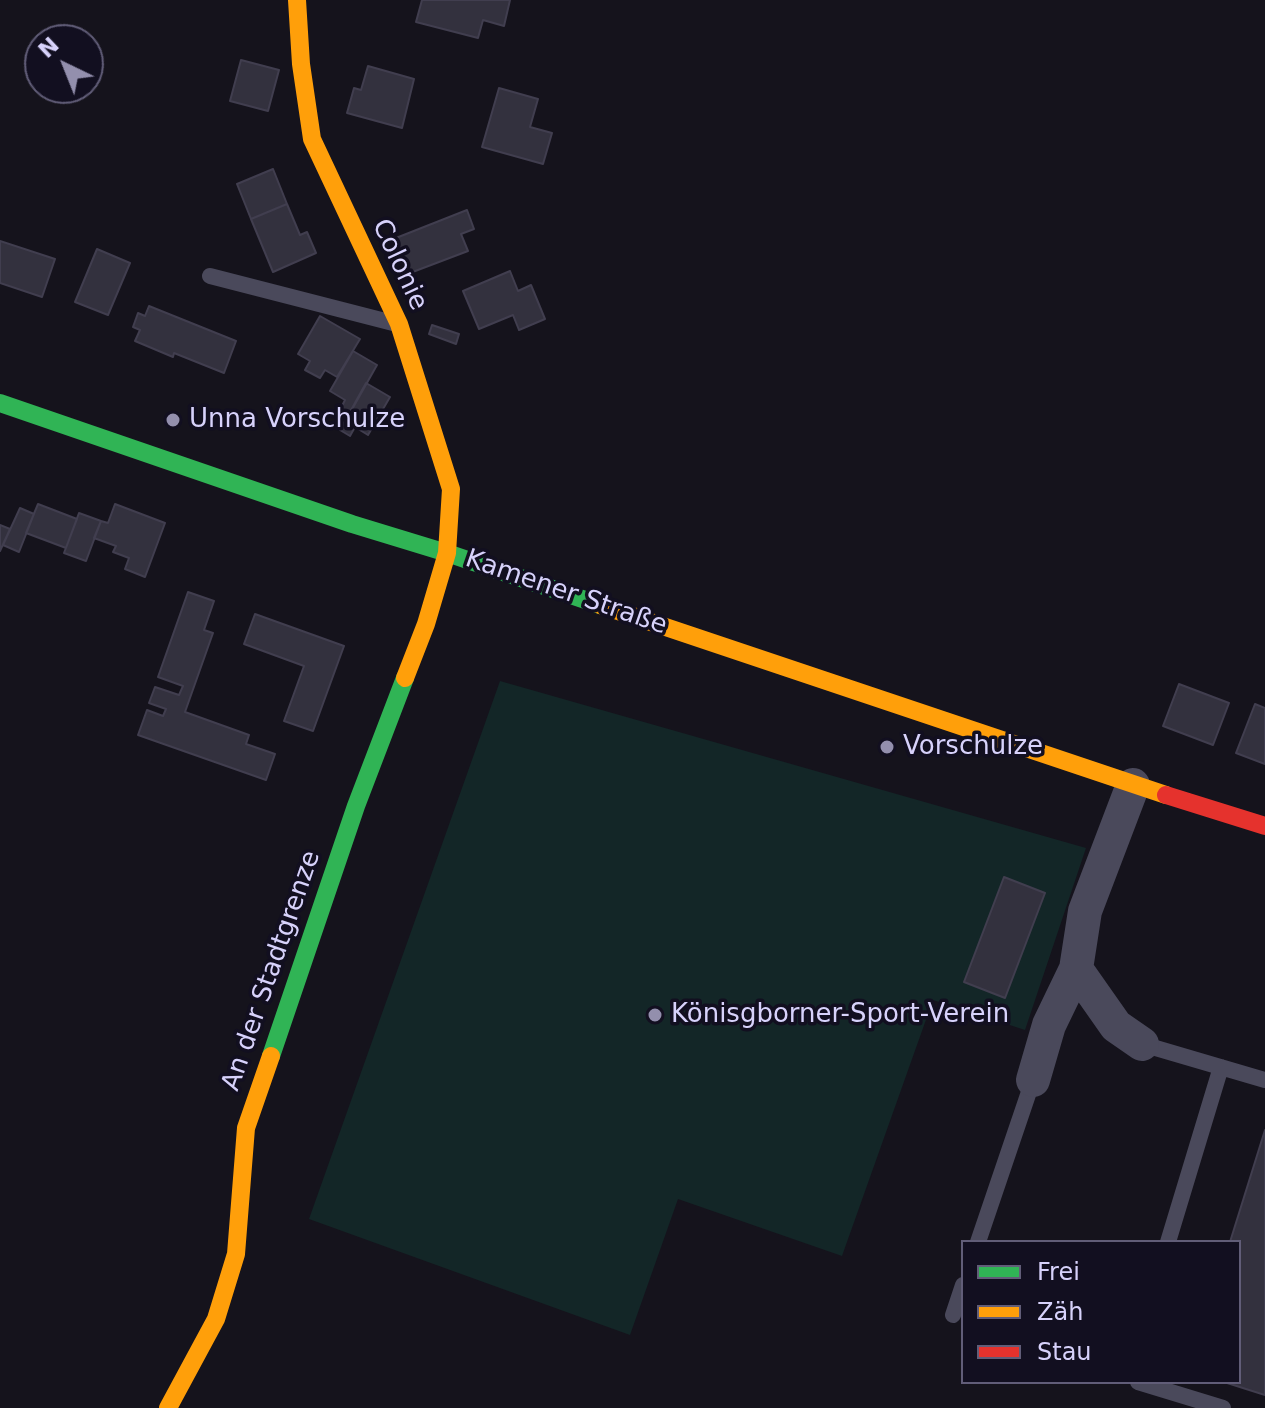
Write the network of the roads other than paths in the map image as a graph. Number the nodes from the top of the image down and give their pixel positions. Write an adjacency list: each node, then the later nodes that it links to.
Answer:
1 (297, 0): 3 (street, Colonie)
2 (210, 276): 3 (lane)
3 (399, 324): 5 (street, Colonie)
4 (0, 403): 5 (street, Kamener Straße)
5 (447, 553): 6 (street, Kamener Straße); 18 (street, An der Stadtgrenze)
6 (1133, 785): 7 (street, Kamener Straße); 8 (street)
7 (1265, 826)
8 (1076, 969): 9 (street); 11 (street)
9 (1142, 1044): 10 (lane)
10 (1221, 1067): 12 (lane); 14 (lane)
11 (1033, 1080): 13 (lane)
12 (1265, 1080)
13 (979, 1240)
14 (1169, 1240)
15 (961, 1291): 16 (lane)
16 (953, 1315)
17 (1145, 1384): 19 (lane)
18 (168, 1408)
19 (1223, 1408)

